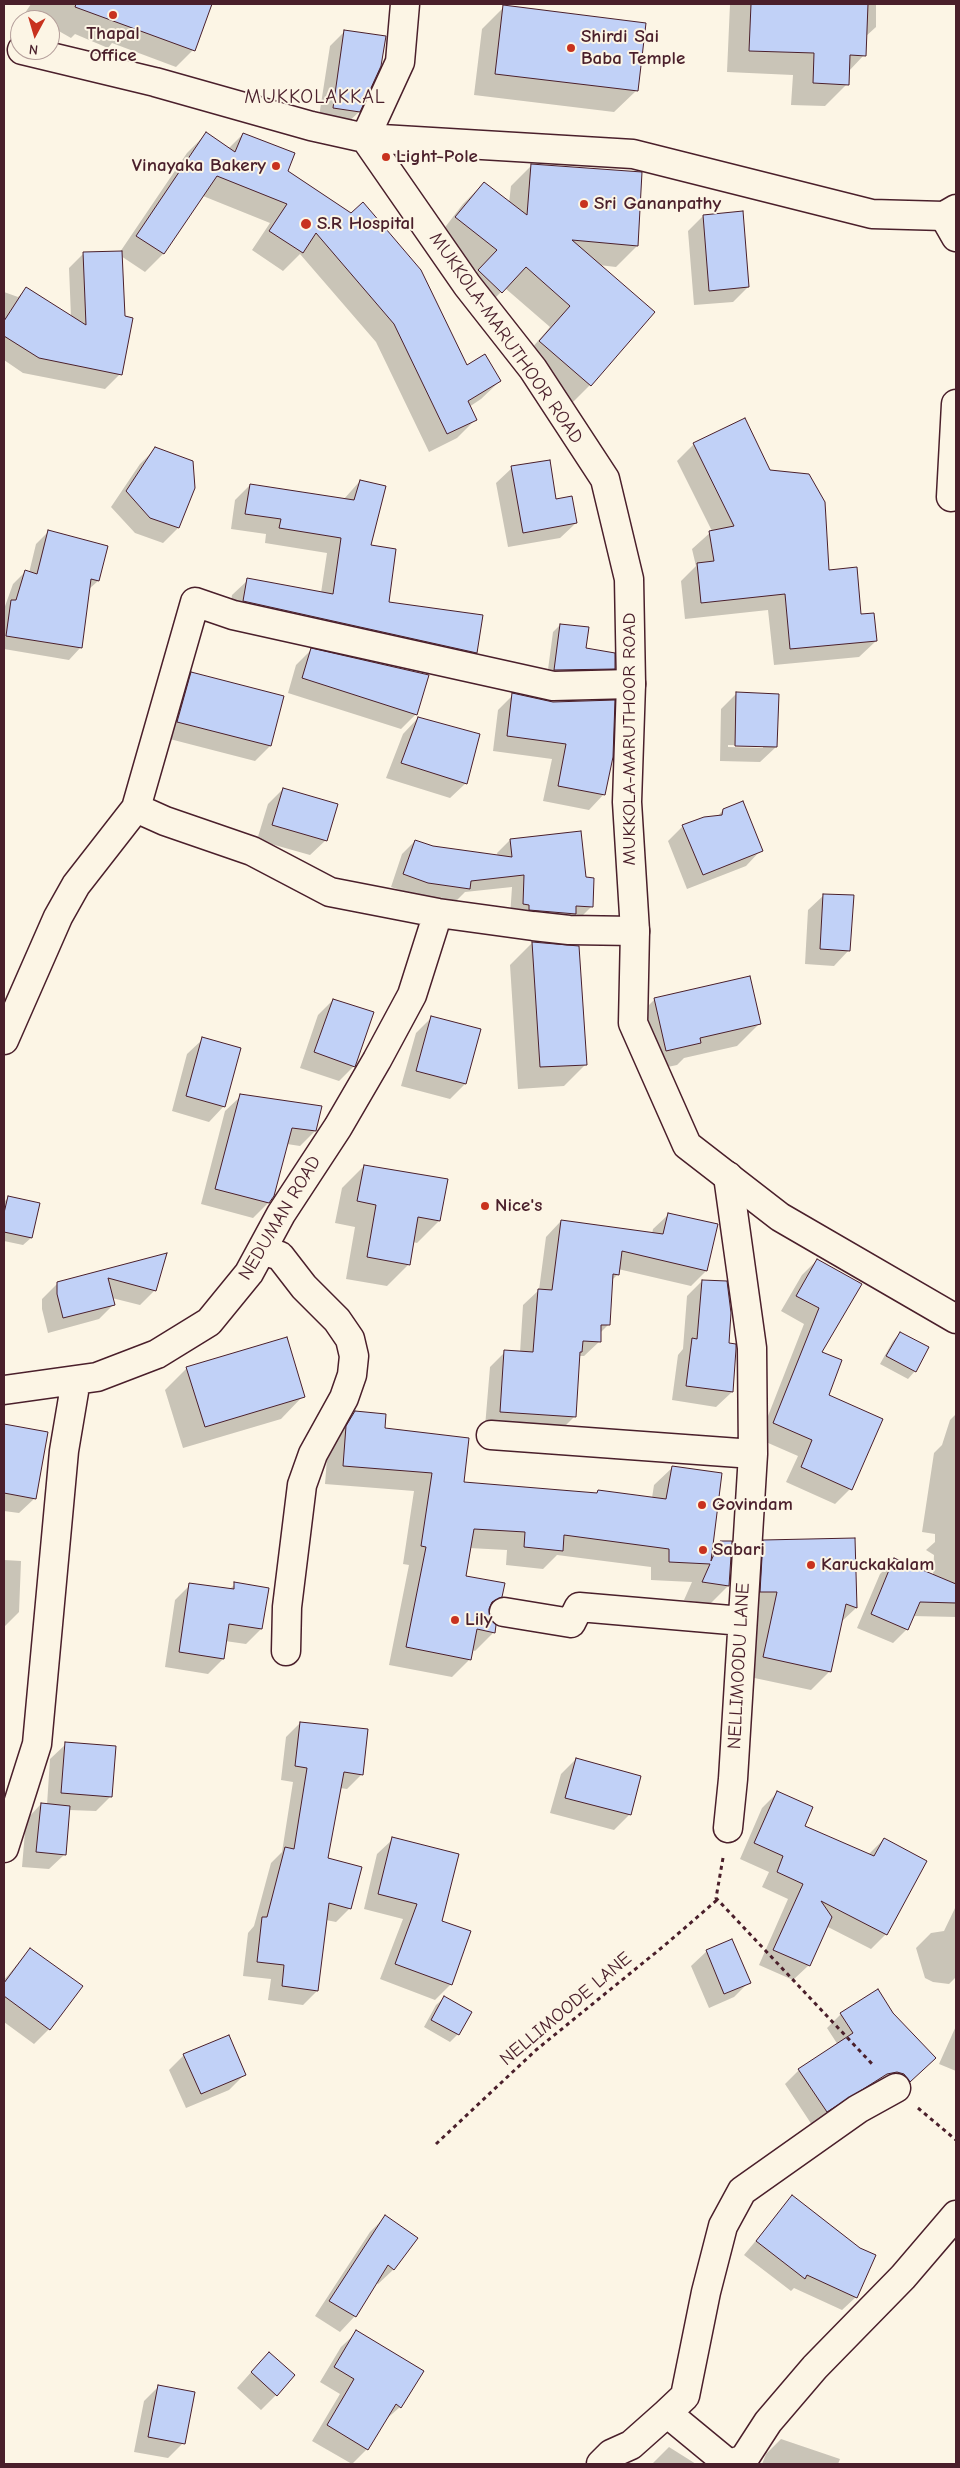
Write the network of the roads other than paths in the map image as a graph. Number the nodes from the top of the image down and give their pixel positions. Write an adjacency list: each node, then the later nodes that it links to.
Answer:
1 (404, 4): 3 (street)
2 (60, 59): 3 (street)
3 (365, 138): 4 (street); 7 (street, MUKKOLA-MARUTHOOR ROAD)
4 (952, 221)
5 (956, 404): 6 (street)
6 (952, 497)
7 (632, 684): 8 (street); 10 (street, MUKKOLA-MARUTHOOR ROAD)
8 (136, 808): 9 (street); 11 (street)
9 (438, 913): 10 (street); 13 (street, NEDUMAN ROAD)
10 (635, 930): 12 (street, MUKKOLA-MARUTHOOR ROAD)
11 (4, 1040)
12 (728, 1176): 14 (street, MUKKOLA-MARUTHOOR ROAD); 18 (street, NELLIMOODU LANE)
13 (262, 1250): 15 (street, NEDUMAN ROAD); 21 (street)
14 (956, 1319)
15 (76, 1380): 16 (street, NEDUMAN ROAD); 23 (street)
16 (4, 1390)
17 (491, 1435): 18 (street)
18 (753, 1454): 20 (street, NELLIMOODU LANE)
19 (504, 1612): 20 (street)
20 (742, 1621): 22 (street, NELLIMOODU LANE)
21 (286, 1651)
22 (728, 1828)
23 (4, 1848)
24 (896, 2088): 26 (street)
25 (956, 2216): 26 (street)
26 (667, 2413): 27 (street)
27 (601, 2464)

